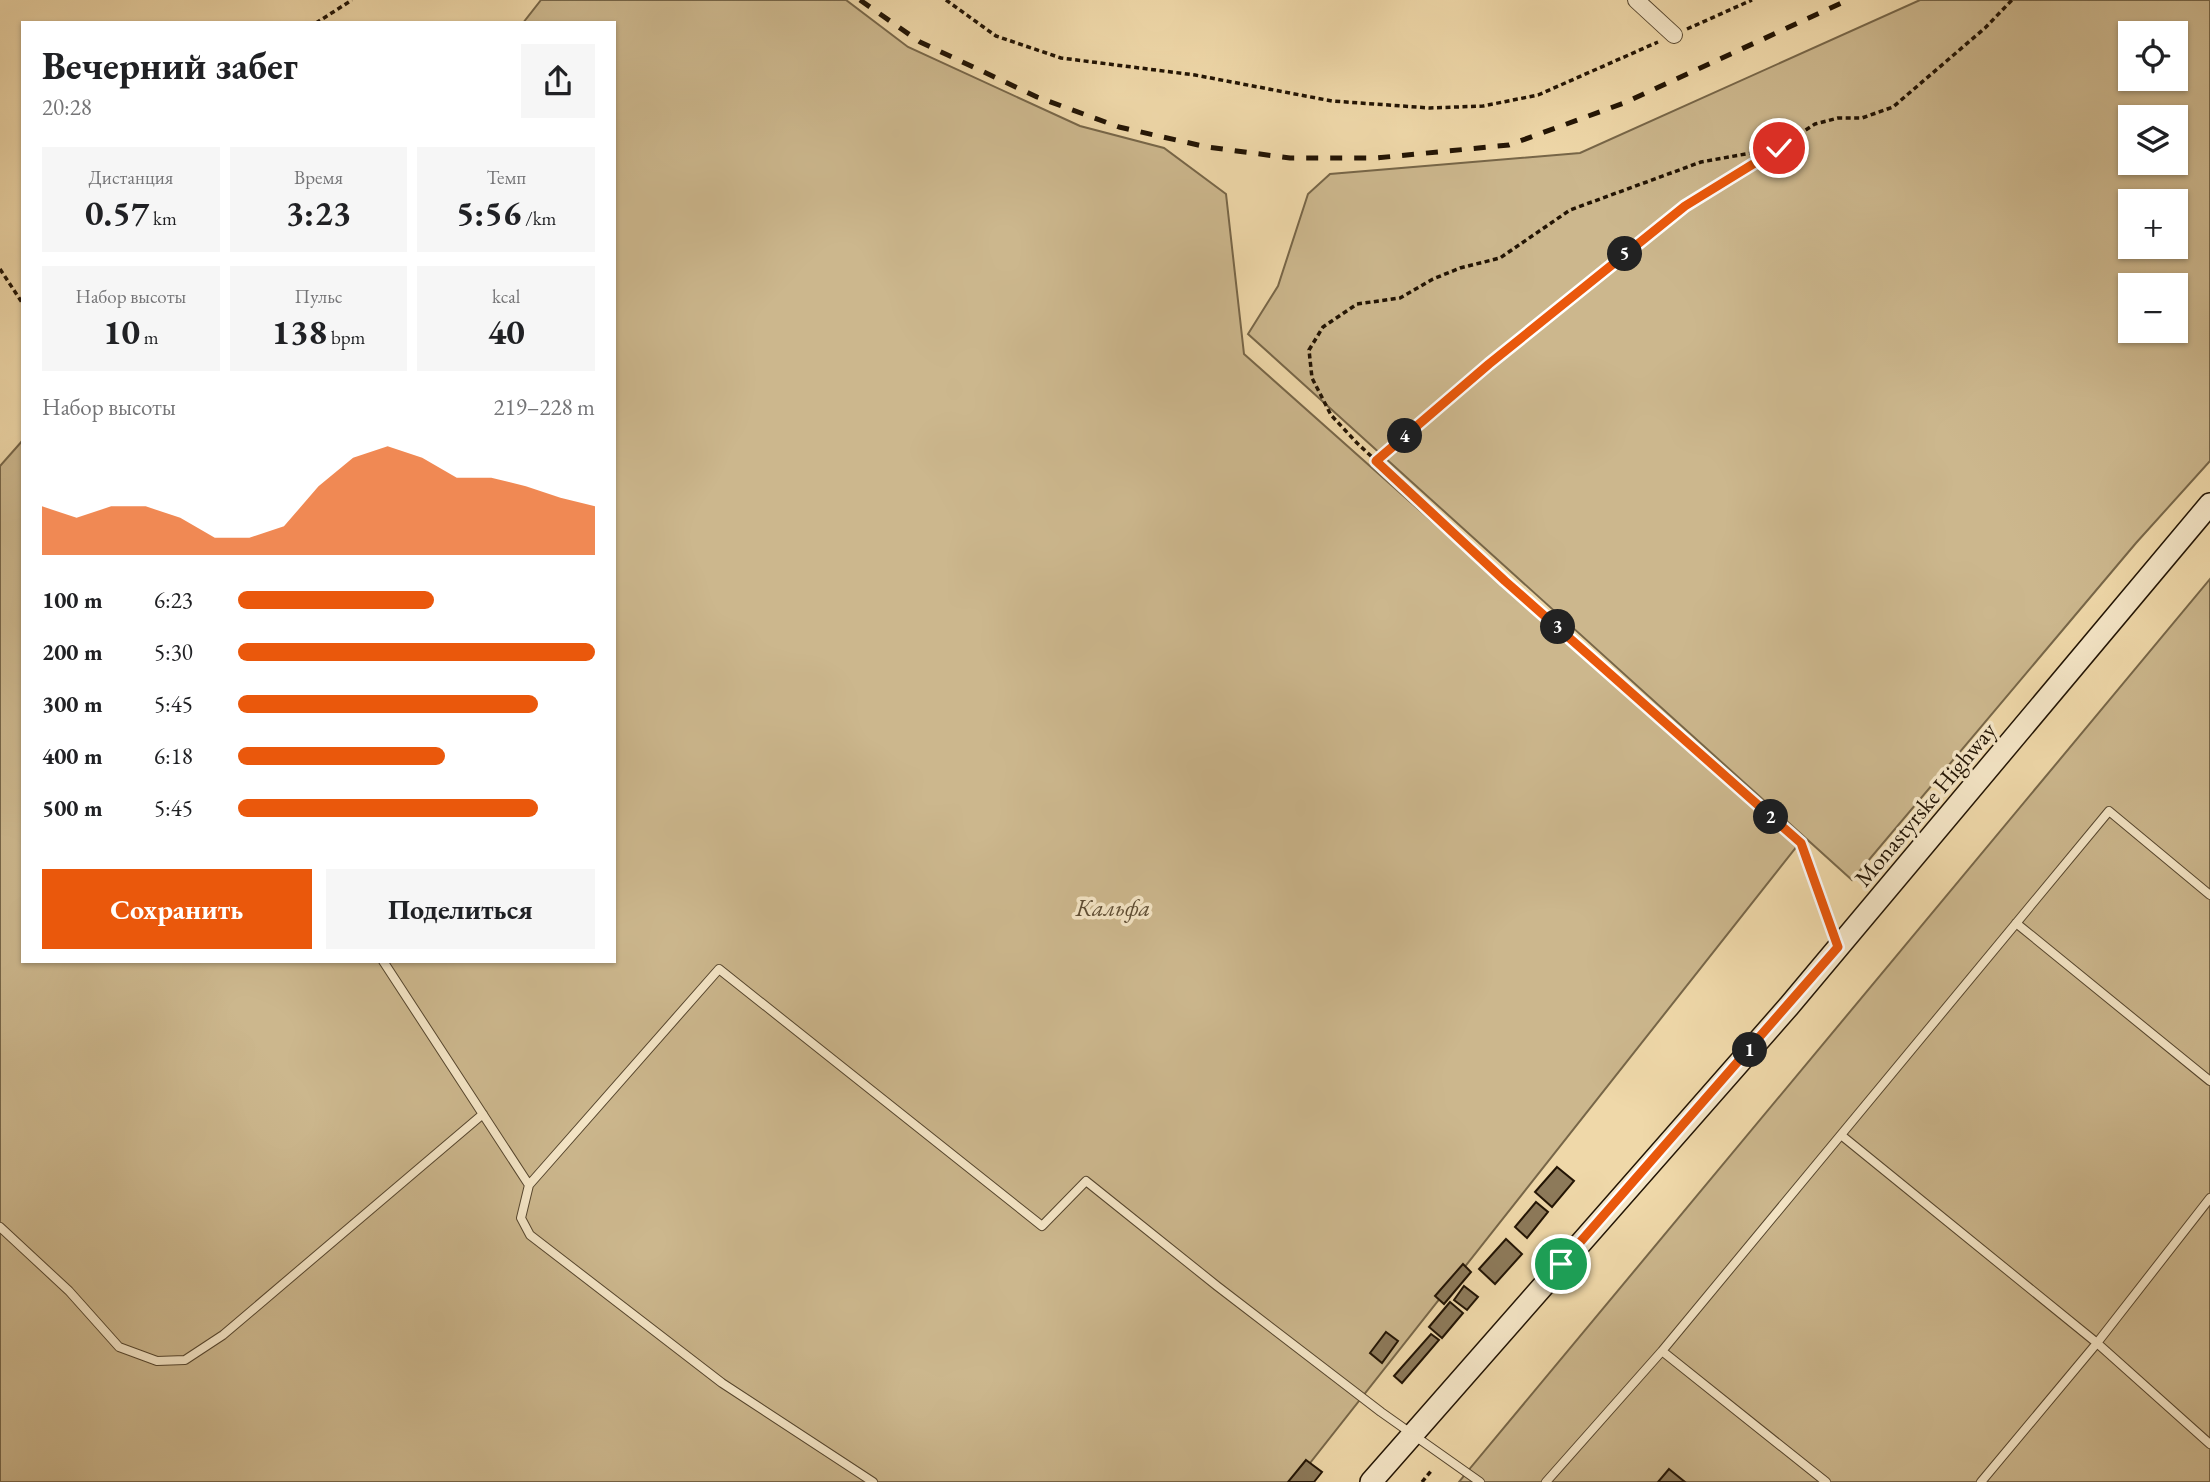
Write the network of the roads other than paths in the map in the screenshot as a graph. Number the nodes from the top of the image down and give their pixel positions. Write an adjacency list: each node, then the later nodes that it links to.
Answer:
1 (1636, 0): 2 (street)
2 (1674, 34)
3 (2210, 504): 15 (main road, Monastyrske Highway)
4 (2210, 895): 5 (lane)
5 (2016, 923): 7 (lane); 9 (lane)
6 (384, 963): 8 (lane)
7 (2210, 1081)
8 (483, 1114): 10 (lane); 12 (lane)
9 (1841, 1135): 13 (lane); 14 (lane)
10 (529, 1185): 15 (lane); 17 (lane)
11 (2210, 1198): 13 (lane)
12 (0, 1227)
13 (2097, 1343): 16 (lane); 22 (lane)
14 (1662, 1351): 20 (lane); 21 (lane)
15 (1411, 1435): 18 (main road, Monastyrske Highway); 19 (lane)
16 (2210, 1444)
17 (873, 1482)
18 (1371, 1482)
19 (1480, 1482)
20 (1546, 1482)
21 (1826, 1482)
22 (1982, 1482)

